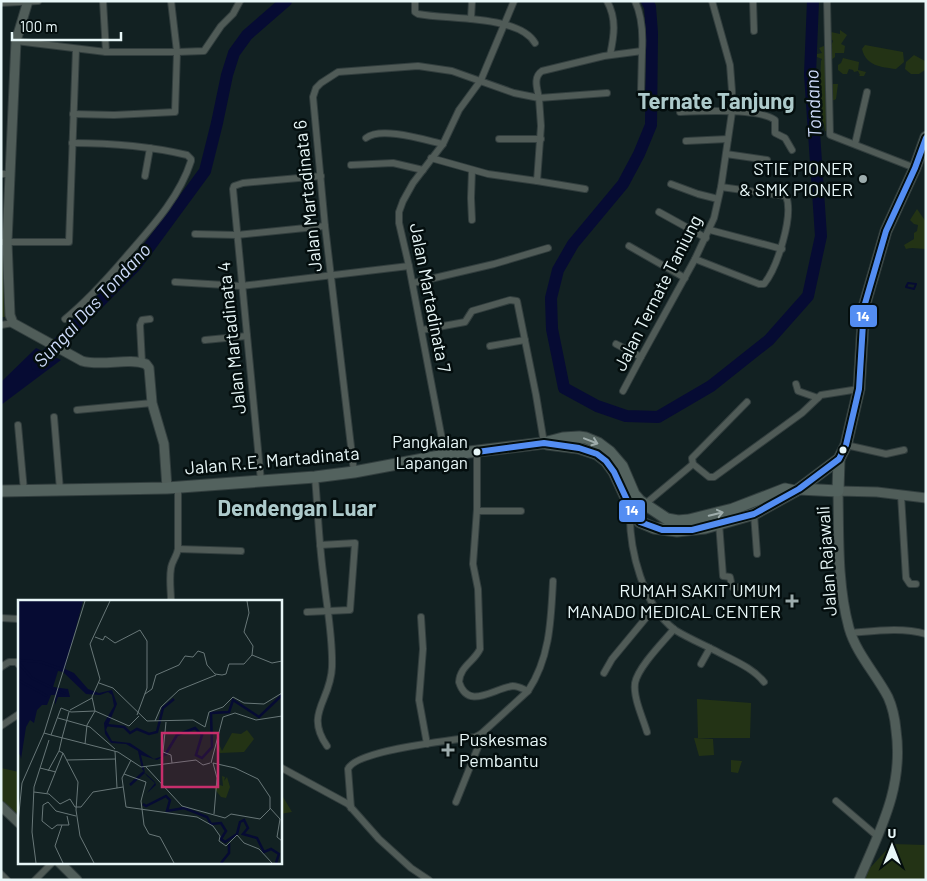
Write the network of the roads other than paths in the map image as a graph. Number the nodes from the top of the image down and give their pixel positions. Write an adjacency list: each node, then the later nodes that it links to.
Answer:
1 (38, 1): 13 (street)
2 (103, 1): 22 (street)
3 (171, 1): 23 (street)
4 (240, 1): 23 (street)
5 (415, 1): 15 (street)
6 (472, 1): 15 (street)
7 (514, 1): 16 (street, Jalan Martadinata 7)
8 (607, 1): 24 (street)
9 (636, 1): 21 (street)
10 (712, 1): 31 (street, Jalan Ternate Taniung)
11 (753, 1): 17 (street)
12 (828, 1): 41 (street)
13 (28, 2): 14 (street); 18 (street)
14 (1, 3)
15 (471, 19): 16 (street)
16 (504, 24): 19 (street); 25 (street, Jalan Martadinata 7)
17 (754, 31)
18 (16, 40): 20 (street); 51 (street)
19 (535, 43)
20 (76, 49): 22 (street); 32 (street)
21 (642, 51): 24 (street); 26 (street)
22 (106, 52): 23 (street)
23 (177, 52): 32 (street)
24 (610, 55): 29 (street)
25 (481, 80): 29 (street); 40 (street, Jalan Martadinata 7); 53 (street, Jalan Martadinata 6)
26 (641, 92)
27 (867, 92): 41 (street)
28 (607, 93): 29 (street)
29 (539, 98): 36 (street)
30 (680, 112): 31 (street)
31 (732, 112): 37 (street, Jalan Ternate Taniung); 43 (street)
32 (73, 114): 39 (street)
33 (926, 137): 48 (highway)
34 (366, 138): 40 (street)
35 (499, 139): 36 (street)
36 (541, 139): 54 (street)
37 (728, 139): 38 (street); 44 (street, Jalan Ternate Taniung)
38 (686, 141)
39 (72, 143): 42 (street); 66 (street)
40 (443, 144): 45 (street, Jalan Martadinata 7)
41 (855, 144): 48 (street)
42 (150, 148): 52 (street); 77 (street)
43 (792, 150)
44 (726, 154): 46 (street); 56 (street, Jalan Ternate Taniung)
45 (431, 158): 49 (street, Jalan Martadinata 7); 50 (street)
46 (768, 160)
47 (351, 165): 49 (street)
48 (915, 168): 90 (highway)
49 (423, 170): 71 (street, Jalan Martadinata 7)
50 (472, 170): 54 (street); 60 (street)
51 (5, 174): 66 (street)
52 (145, 176)
53 (321, 176): 61 (street, Jalan Martadinata 6); 64 (street, Jalan Martadinata 4)
54 (538, 181): 57 (street)
55 (671, 184): 58 (street)
56 (721, 186): 58 (street, Jalan Ternate Taniung); 69 (street)
57 (585, 189)
58 (718, 199): 62 (street, Jalan Ternate Taniung)
59 (659, 212): 65 (street)
60 (472, 220)
61 (325, 226): 64 (street); 72 (street, Jalan Martadinata 6)
62 (710, 230): 65 (street, Jalan Ternate Taniung); 69 (street)
63 (195, 234): 64 (street)
64 (237, 235): 76 (street, Jalan Martadinata 4)
65 (706, 238): 70 (street, Jalan Ternate Taniung)
66 (4, 242): 79 (street)
67 (629, 246): 73 (street)
68 (548, 248): 75 (street)
69 (782, 249): 70 (street)
70 (696, 259): 73 (street, Jalan Ternate Taniung)
71 (409, 266): 72 (street); 75 (street, Jalan Martadinata 7)
72 (332, 276): 76 (street); 105 (street, Jalan Martadinata 6)
73 (685, 278): 87 (street, Jalan Ternate Taniung)
74 (175, 282): 76 (street)
75 (412, 284): 81 (street, Jalan Martadinata 7)
76 (241, 286): 82 (street, Jalan Martadinata 4)
77 (65, 318)
78 (150, 319): 88 (street)
79 (13, 323): 80 (street); 88 (street)
80 (1, 324)
81 (422, 330): 84 (street); 102 (street, Jalan Martadinata 7)
82 (247, 336): 83 (street); 107 (street, Jalan Martadinata 4)
83 (205, 340)
84 (525, 340): 86 (street); 98 (street)
85 (616, 344): 87 (street)
86 (490, 346)
87 (640, 357): 91 (street, Jalan Ternate Taniung)
88 (142, 363): 94 (street)
89 (796, 384): 92 (street)
90 (859, 389): 92 (street); 99 (highway)
91 (623, 391)
92 (818, 398): 104 (street)
93 (747, 402): 104 (street)
94 (152, 403): 95 (street); 108 (street)
95 (77, 410)
96 (54, 417): 110 (street)
97 (18, 426): 109 (street)
98 (544, 443): 101 (highway, Jalan R.E. Martadinata); 114 (highway, Jalan R.E. Martadinata, one-way to 114); 118 (highway, Jalan R.E. Martadinata)
99 (846, 445): 100 (street); 103 (highway)
100 (904, 450)
101 (477, 452): 102 (highway, Jalan R.E. Martadinata); 119 (street)
102 (445, 455): 105 (highway, Jalan R.E. Martadinata)
103 (839, 459): 111 (highway); 113 (highway)
104 (693, 464): 117 (street)
105 (354, 472): 106 (highway, Jalan R.E. Martadinata)
106 (315, 477): 107 (highway, Jalan R.E. Martadinata); 123 (street)
107 (261, 481): 108 (highway, Jalan R.E. Martadinata)
108 (173, 488): 110 (highway, Jalan R.E. Martadinata); 124 (street)
109 (24, 490): 110 (highway, Jalan R.E. Martadinata); 112 (highway, Jalan R.E. Martadinata)
110 (60, 490)
111 (797, 490): 113 (highway); 117 (highway, Jalan R.E. Martadinata, one-way to 111); 121 (highway, Jalan R.E. Martadinata)
112 (1, 491)
113 (838, 491): 115 (street); 138 (street, Jalan Rajawali)
114 (634, 494): 117 (highway, Jalan R.E. Martadinata); 118 (street)
115 (901, 495): 116 (street); 128 (street)
116 (926, 498)
117 (644, 505)
118 (630, 507): 122 (highway, Jalan R.E. Martadinata); 131 (street)
119 (477, 511): 120 (street); 146 (street)
120 (521, 511)
121 (754, 514): 122 (highway, Jalan R.E. Martadinata); 126 (street)
122 (719, 523): 129 (street)
123 (320, 545): 132 (street); 132 (street)
124 (178, 549): 125 (street); 130 (street)
125 (242, 552)
126 (758, 554)
127 (553, 581): 146 (street)
128 (916, 584)
129 (763, 589)
130 (171, 600)
131 (655, 607): 137 (street); 144 (street)
132 (328, 611): 133 (street); 152 (street)
133 (306, 612)
134 (421, 617): 151 (street)
135 (1, 618): 136 (street)
136 (18, 619)
137 (674, 629): 140 (street); 149 (street)
138 (851, 633): 139 (street); 159 (street, Jalan Rajawali)
139 (926, 634)
140 (710, 648): 142 (street); 145 (street)
141 (18, 664): 143 (street)
142 (701, 664)
143 (1, 667)
144 (604, 673)
145 (764, 682)
146 (528, 692): 150 (street)
147 (18, 715): 148 (street)
148 (1, 726)
149 (647, 732)
150 (481, 734): 151 (street); 155 (street)
151 (427, 744): 157 (street)
152 (327, 746)
153 (281, 768): 157 (street)
154 (836, 801): 159 (street)
155 (456, 802)
156 (1, 806): 158 (street)
157 (351, 808): 166 (street)
158 (18, 822)
159 (877, 836): 167 (street, Jalan Rajawali)
160 (51, 864): 164 (street)
161 (61, 864): 165 (street)
162 (1, 874): 163 (street)
163 (6, 880)
164 (35, 880)
165 (77, 880)
166 (429, 880)
167 (859, 880)

